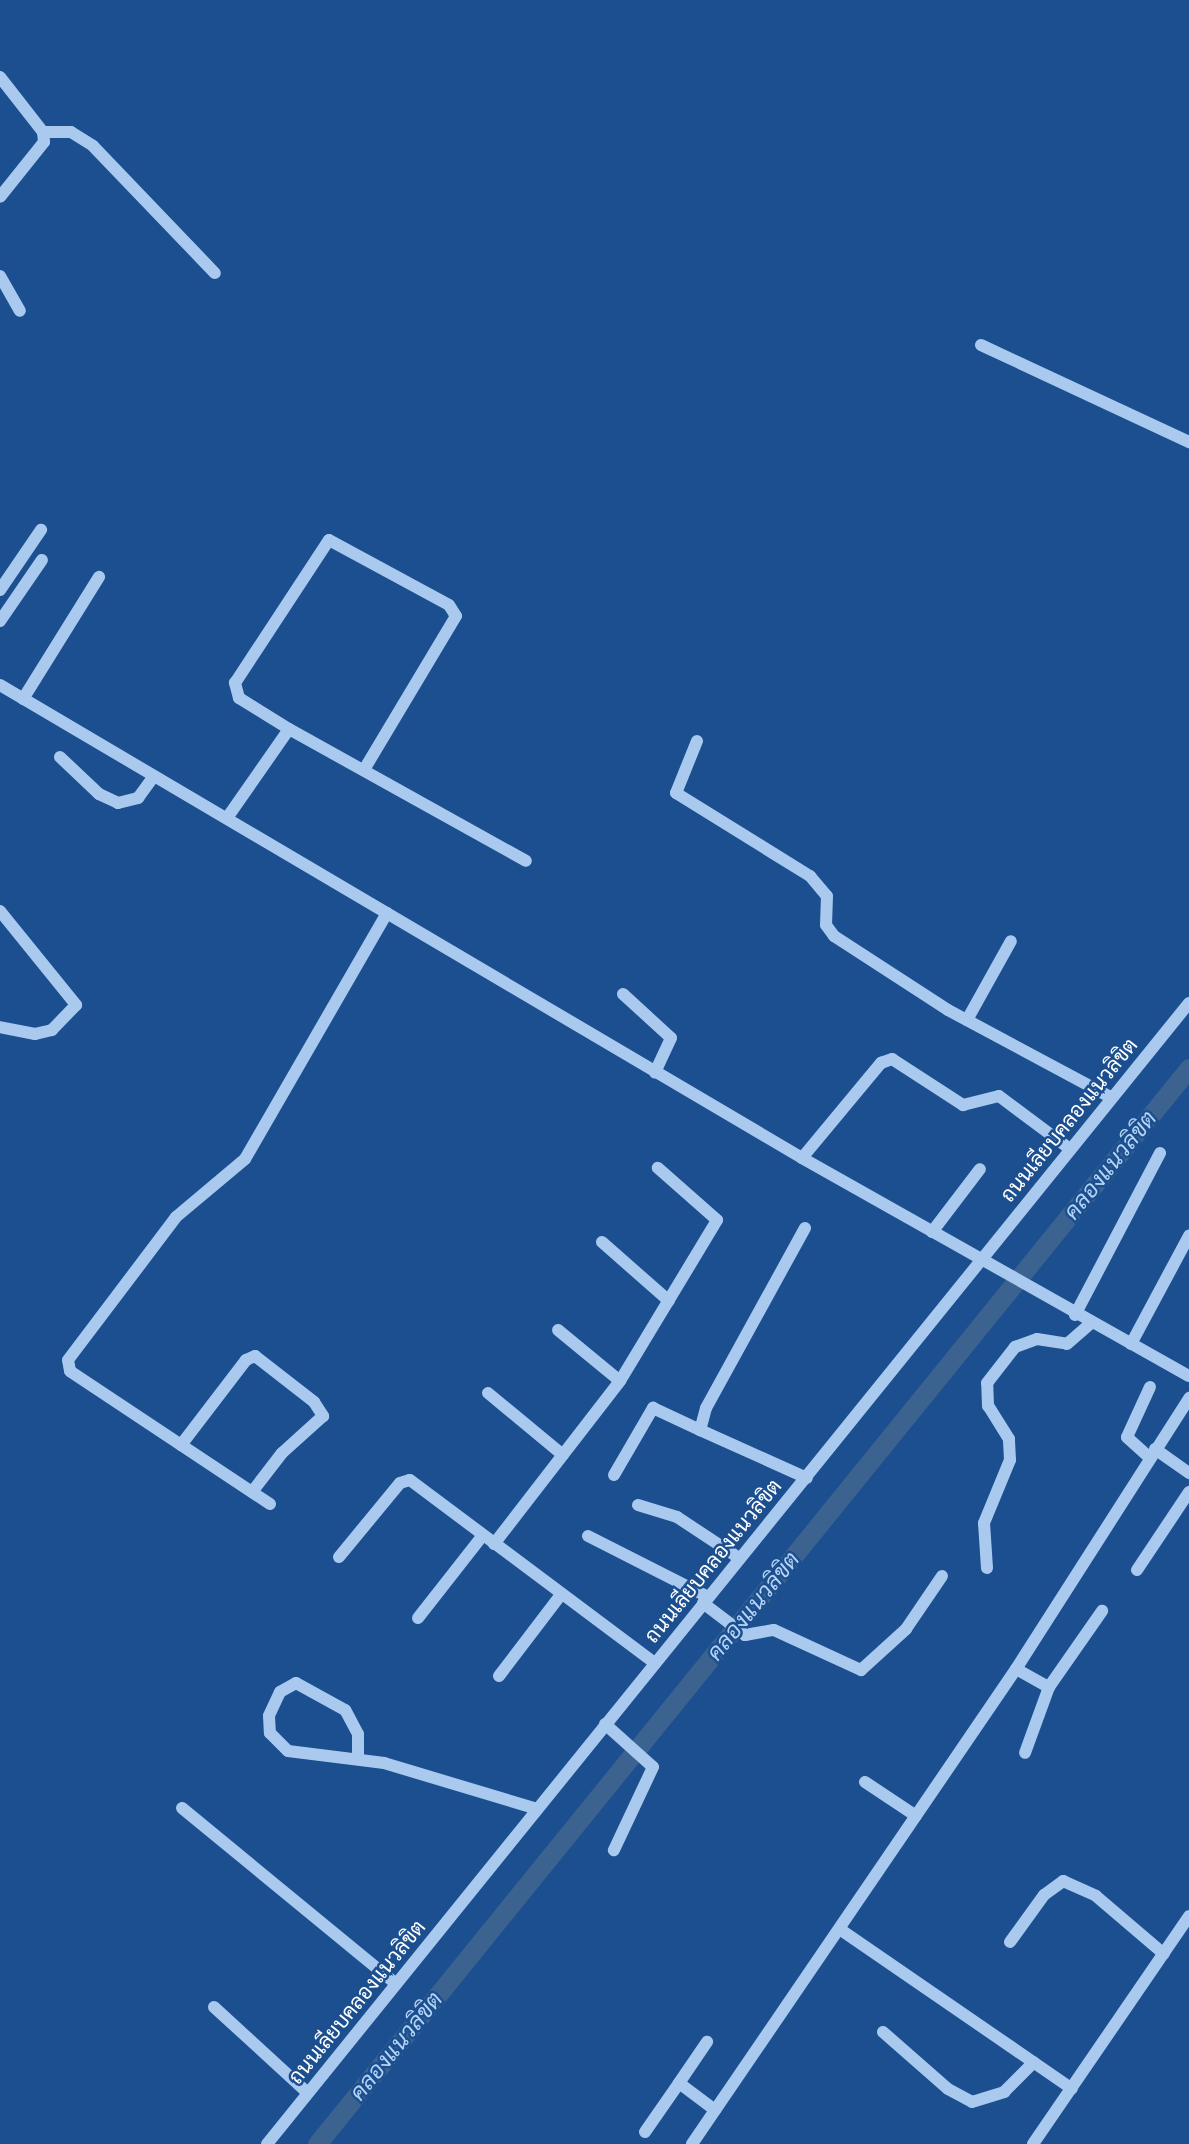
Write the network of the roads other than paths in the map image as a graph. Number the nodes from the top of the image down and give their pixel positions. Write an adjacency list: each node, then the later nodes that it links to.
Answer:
1 (0, 77): 2 (street)
2 (43, 132): 3 (street); 4 (street)
3 (0, 197)
4 (215, 273)
5 (0, 276): 6 (street)
6 (20, 311)
7 (981, 345): 8 (street)
8 (1189, 442)
9 (41, 530): 12 (street)
10 (41, 560): 13 (street)
11 (99, 577): 15 (street)
12 (0, 590)
13 (0, 621)
14 (0, 685): 15 (street)
15 (23, 699): 20 (street)
16 (289, 729): 19 (street); 19 (street); 21 (street)
17 (697, 741): 28 (street)
18 (60, 757): 20 (street)
19 (364, 770): 22 (street)
20 (154, 776): 21 (street)
21 (227, 818): 24 (street)
22 (526, 861)
23 (0, 911): 29 (street)
24 (387, 913): 30 (street); 53 (street)
25 (1011, 941): 28 (street)
26 (623, 994): 30 (street)
27 (1189, 1003): 31 (street, ถนนเลียบคลองแนวลิขิต)
28 (967, 1020): 31 (street)
29 (0, 1027)
30 (655, 1072): 34 (street)
31 (1112, 1098): 32 (street, ถนนเลียบคลองแนวลิขิต)
32 (1070, 1149): 34 (street); 41 (street, ถนนเลียบคลองแนวลิขิต)
33 (1160, 1153): 43 (street)
34 (802, 1158): 38 (street)
35 (658, 1168): 42 (street)
36 (980, 1169): 38 (street)
37 (805, 1228): 52 (street)
38 (932, 1232): 41 (street)
39 (1189, 1236): 46 (street)
40 (602, 1242): 42 (street)
41 (979, 1259): 43 (street); 58 (street, ถนนเลียบคลองแนวลิขิต)
42 (669, 1301): 48 (street)
43 (1075, 1315): 44 (street)
44 (1090, 1324): 46 (street); 68 (street)
45 (558, 1330): 48 (street)
46 (1131, 1344): 47 (street)
47 (1189, 1376)
48 (620, 1381): 55 (street)
49 (1150, 1388): 54 (street)
50 (488, 1393): 55 (street)
51 (1189, 1398): 54 (street)
52 (700, 1430): 57 (street); 58 (street)
53 (181, 1445): 59 (street); 59 (street)
54 (1152, 1454): 56 (street); 76 (street)
55 (563, 1455): 65 (street)
56 (1189, 1473)
57 (614, 1475)
58 (807, 1478): 67 (street, ถนนเลียบคลองแนวลิขิต)
59 (252, 1492): 61 (street)
60 (1189, 1492): 69 (street)
61 (270, 1504)
62 (638, 1505): 67 (street)
63 (483, 1535): 65 (street); 66 (street); 74 (street)
64 (589, 1536): 72 (street)
65 (494, 1544): 71 (street)
66 (339, 1557)
67 (739, 1559): 72 (street, ถนนเลียบคลองแนวลิขิต)
68 (987, 1568)
69 (1137, 1570)
70 (942, 1576): 72 (street)
71 (560, 1596): 75 (street); 77 (street)
72 (705, 1600): 75 (street, ถนนเลียบคลองแนวลิขิต)
73 (1102, 1611): 78 (street)
74 (418, 1618)
75 (655, 1663): 79 (street, ถนนเลียบคลองแนวลิขิต)
76 (1016, 1669): 78 (street); 85 (street)
77 (499, 1676)
78 (1049, 1687): 80 (street)
79 (605, 1724): 84 (street, ถนนเลียบคลองแนวลิขิต); 86 (street)
80 (1025, 1753)
81 (358, 1758): 81 (street); 84 (street)
82 (864, 1782): 85 (street)
83 (182, 1808): 91 (street)
84 (537, 1810): 91 (street, ถนนเลียบคลองแนวลิขิต)
85 (916, 1816): 88 (street)
86 (614, 1850)
87 (1189, 1916): 90 (street)
88 (841, 1930): 95 (street); 99 (street)
89 (1010, 1942): 90 (street)
90 (1164, 1954): 97 (street)
91 (396, 1984): 98 (street, ถนนเลียบคลองแนวลิขิต)
92 (214, 2007): 98 (street)
93 (883, 2032): 95 (street)
94 (706, 2042): 96 (street)
95 (1034, 2062): 97 (street)
96 (679, 2083): 99 (street); 100 (street)
97 (1072, 2089): 103 (street)
98 (308, 2093): 101 (street, ถนนเลียบคลองแนวลิขิต)
99 (715, 2110): 102 (street)
100 (645, 2132)
101 (267, 2144)
102 (692, 2144)
103 (1033, 2144)

